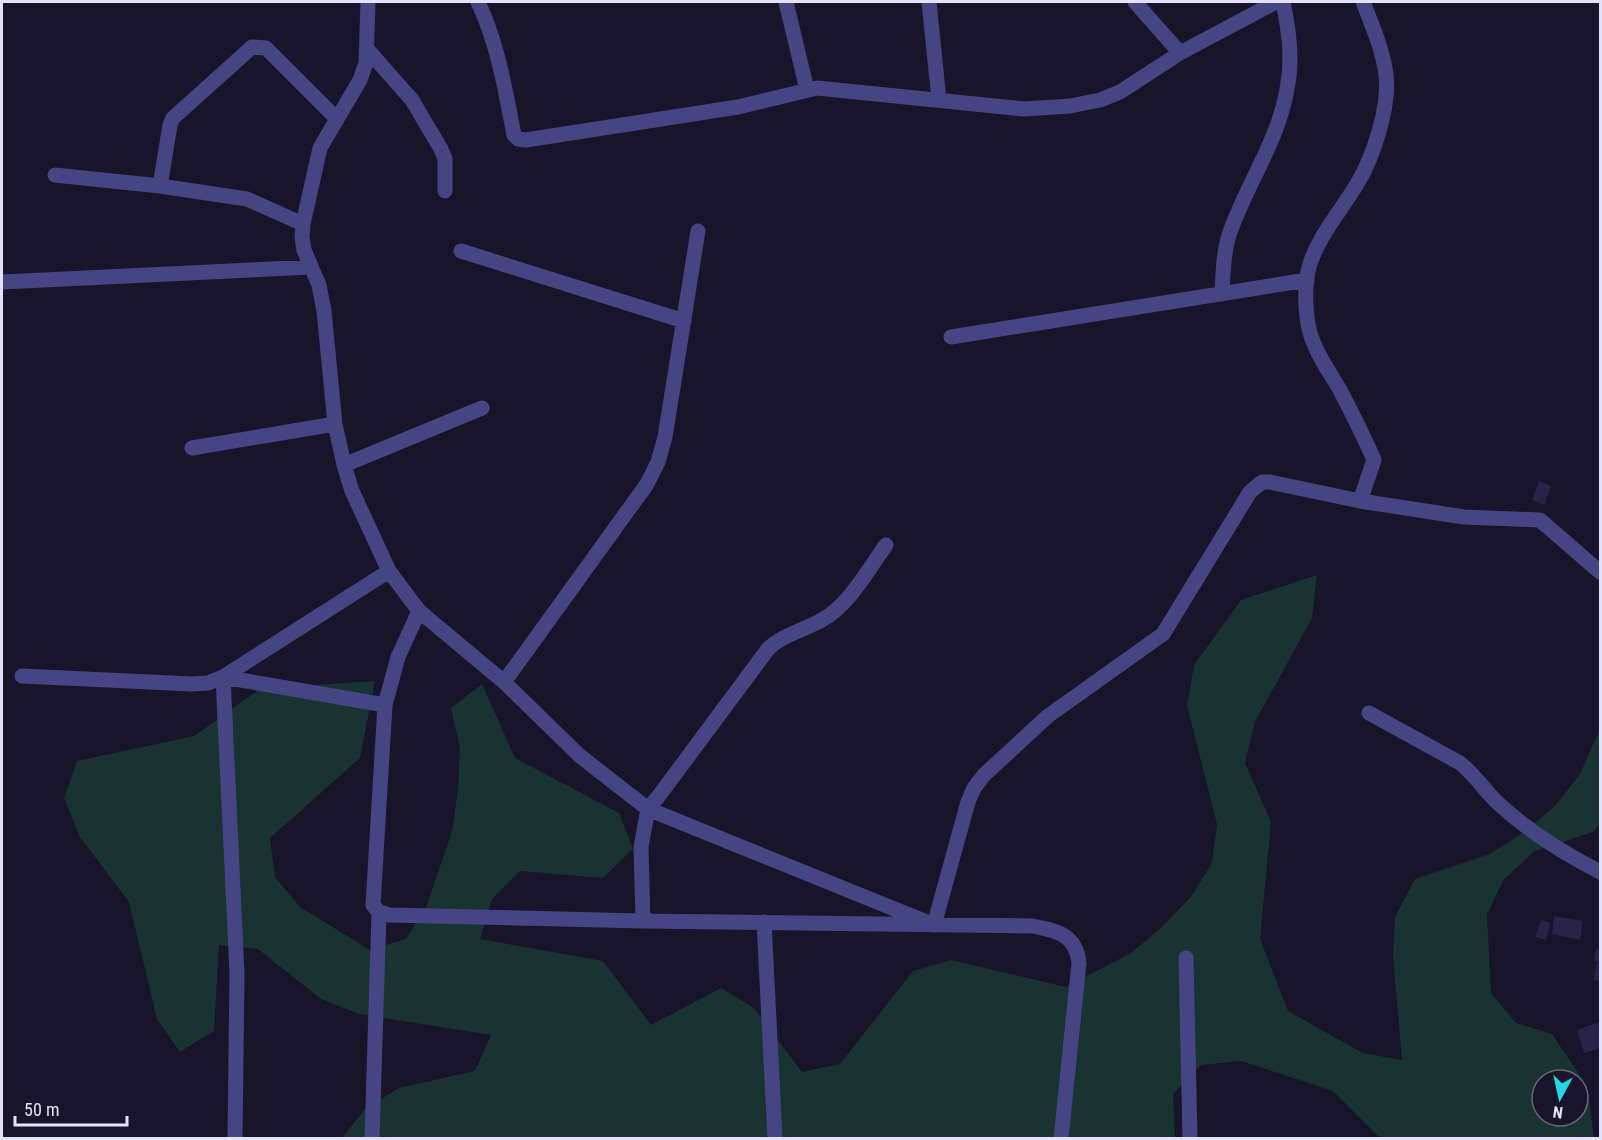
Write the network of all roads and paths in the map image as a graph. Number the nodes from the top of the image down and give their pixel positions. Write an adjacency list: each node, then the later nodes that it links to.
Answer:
1 (368, 2): 9 (street)
2 (478, 2): 11 (street)
3 (786, 2): 11 (street)
4 (929, 2): 12 (street)
5 (1135, 2): 10 (street)
6 (1276, 2): 10 (street)
7 (1283, 2): 23 (street)
8 (1363, 2): 21 (street)
9 (367, 49): 13 (street); 16 (street)
10 (1180, 53): 12 (street)
11 (807, 90): 12 (street)
12 (939, 100)
13 (338, 119): 15 (street); 17 (street)
14 (55, 175): 15 (street)
15 (160, 186): 17 (street)
16 (445, 191)
17 (303, 224): 20 (street)
18 (698, 231): 24 (street)
19 (461, 251): 24 (street)
20 (311, 267): 22 (street); 27 (street)
21 (1306, 280): 23 (street); 30 (street)
22 (2, 282)
23 (1222, 294): 25 (street)
24 (684, 321): 37 (street)
25 (951, 337)
26 (482, 408): 29 (street)
27 (334, 424): 28 (street); 29 (street)
28 (192, 448)
29 (344, 465): 32 (street)
30 (1360, 501): 33 (street); 45 (street)
31 (886, 545): 40 (street)
32 (389, 571): 34 (street); 36 (street)
33 (1600, 572)
34 (419, 611): 37 (street); 38 (street)
35 (22, 676): 36 (street)
36 (223, 676): 38 (street); 47 (street)
37 (504, 682): 40 (street)
38 (385, 705): 42 (street)
39 (1369, 713): 41 (street)
40 (648, 809): 43 (street); 45 (street)
41 (1600, 872)
42 (380, 912): 43 (street); 48 (street)
43 (643, 921): 44 (street)
44 (764, 922): 45 (street); 49 (street)
45 (934, 925): 50 (street)
46 (1186, 958): 51 (street)
47 (235, 1138)
48 (372, 1138)
49 (775, 1138)
50 (1061, 1138)
51 (1190, 1138)

